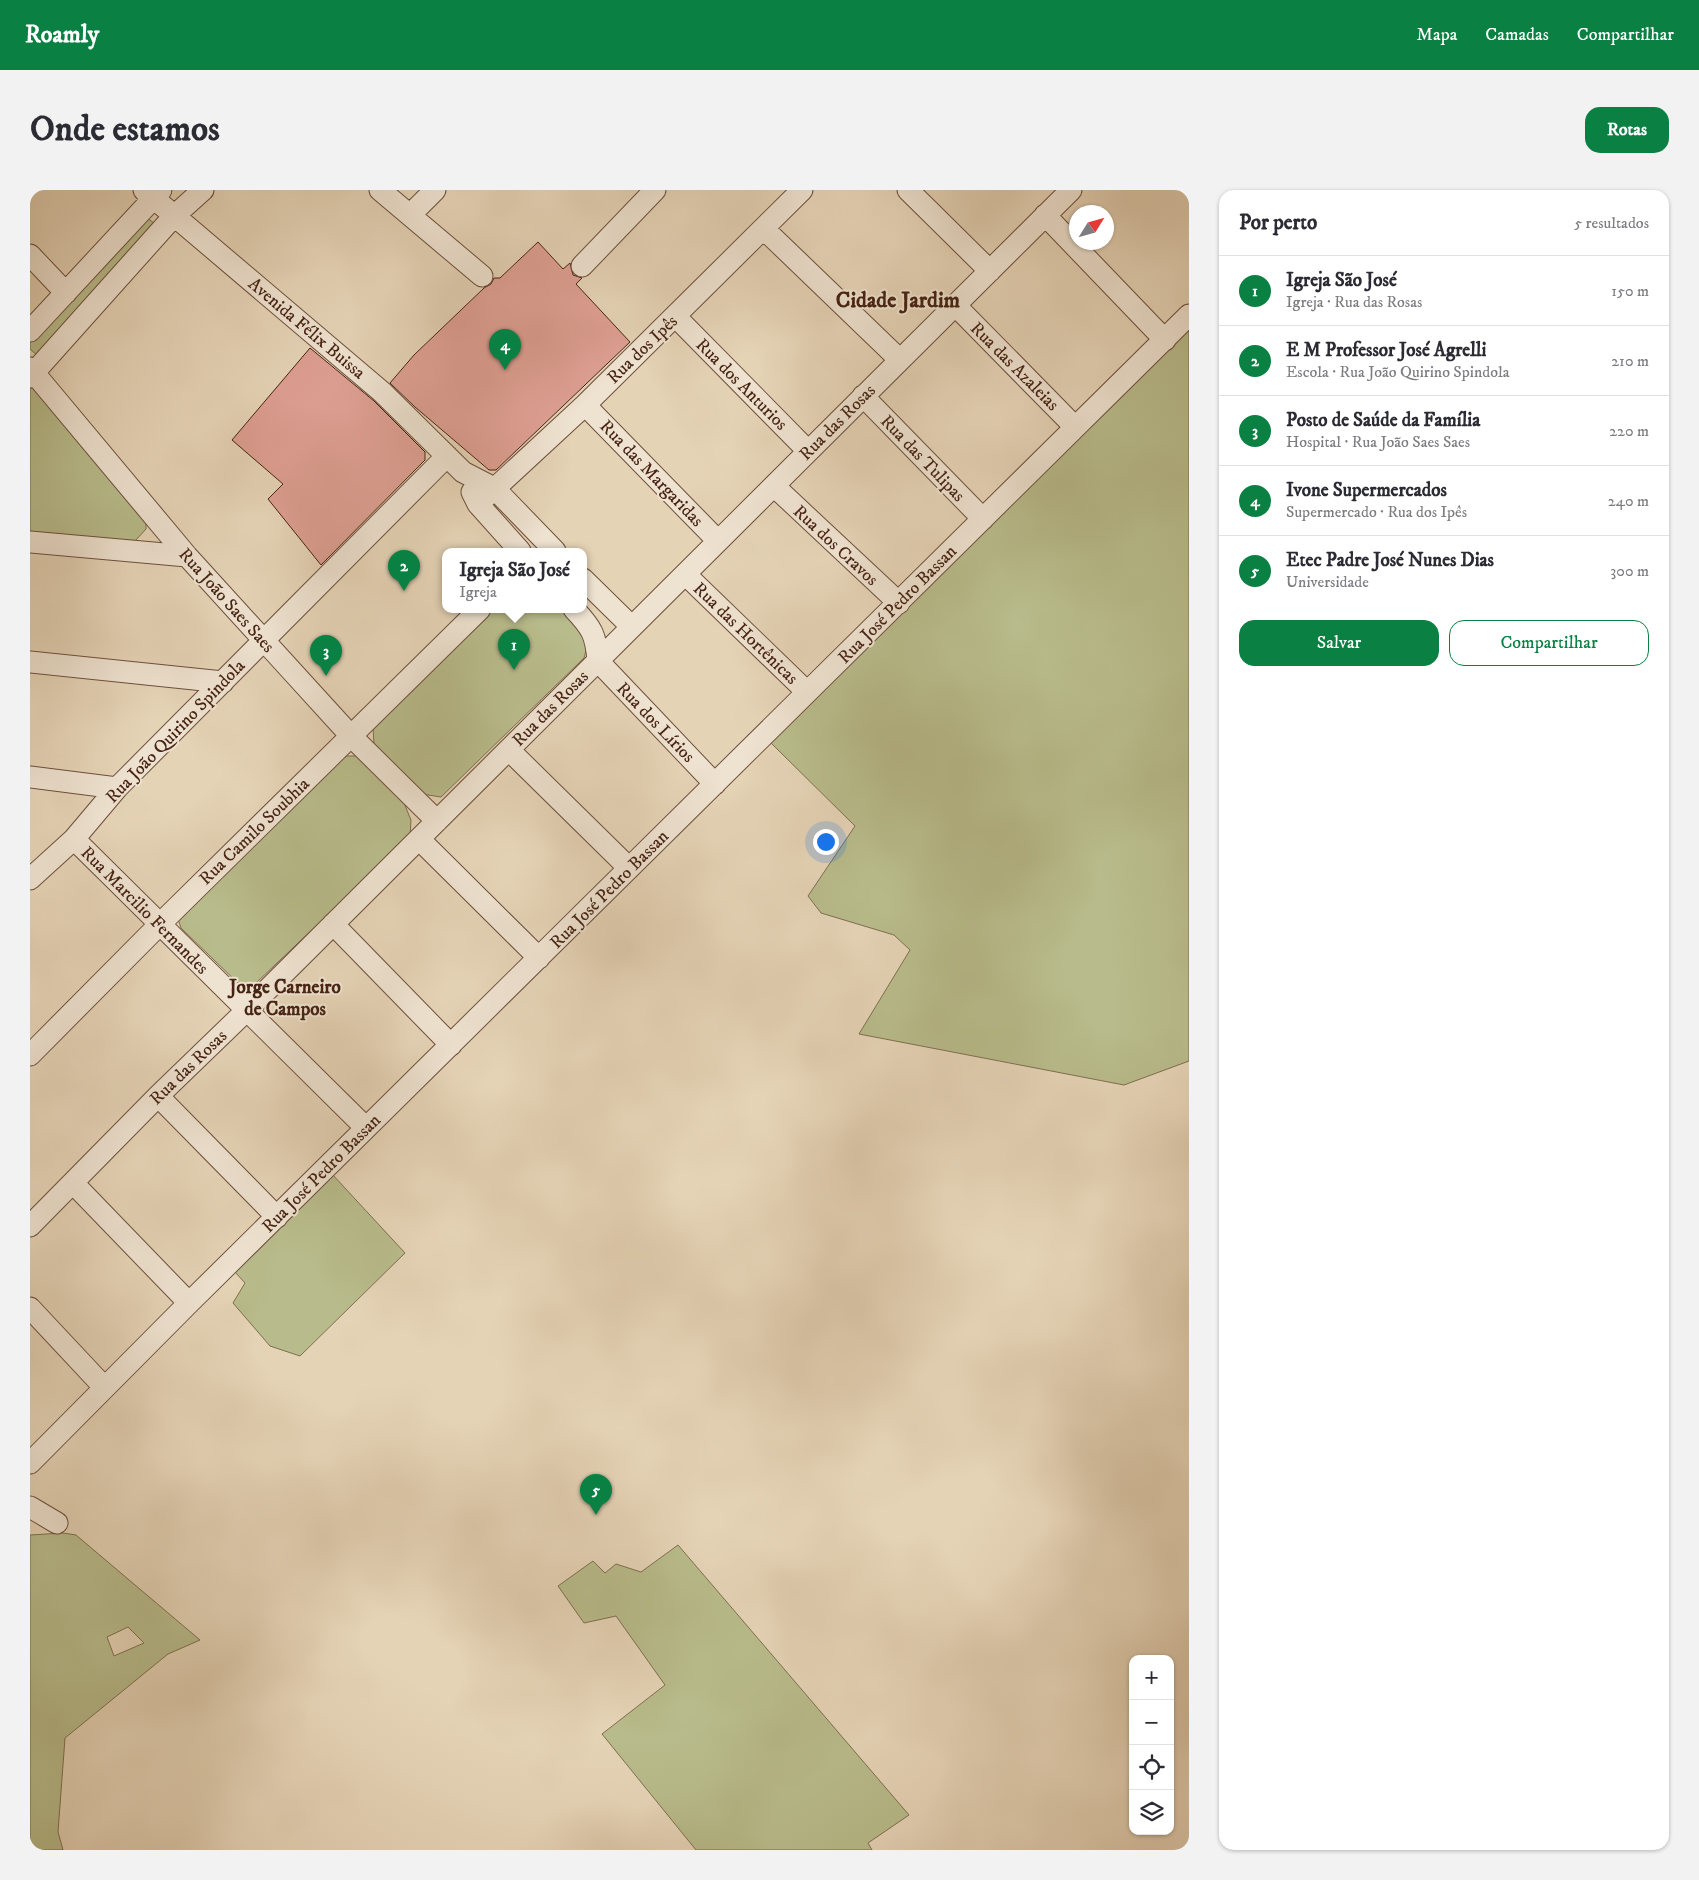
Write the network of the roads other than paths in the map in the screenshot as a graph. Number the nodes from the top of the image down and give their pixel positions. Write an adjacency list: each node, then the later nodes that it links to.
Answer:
1 (203, 190): 11 (street)
2 (380, 190): 9 (street)
3 (435, 190): 9 (street)
4 (655, 190): 14 (street)
5 (802, 190): 12 (street, Rua dos Ipês)
6 (908, 190): 15 (street)
7 (1071, 190): 10 (street, Rua das Rosas)
8 (153, 192): 11 (street, Avenida Félix Buissa); 17 (street)
9 (411, 214): 16 (street)
10 (1045, 215): 15 (street, Rua das Rosas); 22 (street)
11 (174, 216): 24 (street); 29 (street, Avenida Félix Buissa)
12 (764, 229): 20 (street, Rua dos Ipês); 23 (street)
13 (30, 255): 17 (street)
14 (582, 266)
15 (990, 270): 18 (street, Rua das Rosas)
16 (482, 276)
17 (66, 293): 21 (street)
18 (955, 305): 23 (street, Rua das Rosas); 27 (street, Rua das Azaleias)
19 (1189, 315): 22 (street, Rua José Pedro Bassan)
20 (676, 317): 26 (street, Rua dos Ipês); 28 (street, Rua dos Anturios)
21 (30, 331)
22 (1164, 340): 27 (street, Rua José Pedro Bassan)
23 (900, 360): 25 (street, Rua das Rosas)
24 (32, 373): 39 (street, Rua João Saes Saes)
25 (863, 396): 28 (street, Rua das Rosas); 34 (street, Rua das Tulipas)
26 (586, 405): 32 (street, Rua dos Ipês); 35 (street, Rua das Margaridas)
27 (1076, 428): 34 (street, Rua José Pedro Bassan)
28 (808, 451): 31 (street, Rua das Rosas)
29 (447, 456): 30 (street, Avenida Félix Buissa); 46 (street, Rua João Quirino Spindola)
30 (463, 472): 32 (street, Avenida Félix Buissa); 33 (street, Avenida Félix Buissa)
31 (774, 486): 35 (street, Rua das Rosas); 42 (street, Rua dos Cravos)
32 (494, 488): 33 (street, Rua dos Ipês); 38 (street, Avenida Félix Buissa)
33 (478, 504): 37 (street, Avenida Félix Buissa)
34 (983, 519): 42 (street, Rua José Pedro Bassan)
35 (718, 541): 40 (street, Rua das Rosas)
36 (30, 542): 39 (street)
37 (517, 548)
38 (547, 548)
39 (187, 556): 46 (street, Rua João Saes Saes)
40 (686, 574): 45 (street, Rua das Rosas); 50 (street, Rua das Hortênicas)
41 (587, 582): 45 (street)
42 (899, 603): 50 (street, Rua José Pedro Bassan)
43 (476, 613): 51 (street, Rua Camilo Soubhia)
44 (578, 613): 47 (street)
45 (632, 628): 47 (street, Rua das Rosas)
46 (263, 640): 49 (street, Rua João Quirino Spindola); 51 (street, Rua João Saes Saes)
47 (598, 661): 52 (street, Rua das Rosas); 54 (street, Rua dos Lírios)
48 (30, 662): 49 (street)
49 (223, 682): 55 (street, Rua João Quirino Spindola)
50 (808, 692): 54 (street, Rua José Pedro Bassan)
51 (351, 736): 56 (street, Rua João Saes Saes); 61 (street, Rua Camilo Soubhia)
52 (509, 750): 56 (street, Rua das Rosas); 59 (street)
53 (30, 777): 55 (street)
54 (715, 784): 59 (street, Rua José Pedro Bassan)
55 (117, 788): 57 (street, Rua João Quirino Spindola)
56 (437, 821): 58 (street, Rua das Rosas)
57 (74, 839): 60 (street, Rua João Quirino Spindola); 61 (street, Rua Marcilio Fernandes)
58 (419, 839): 62 (street, Rua das Rosas); 63 (street)
59 (630, 868): 63 (street, Rua José Pedro Bassan)
60 (30, 879)
61 (161, 923): 64 (street, Rua Marcilio Fernandes); 66 (street, Rua Camilo Soubhia)
62 (333, 924): 64 (street, Rua das Rosas); 65 (street)
63 (539, 958): 65 (street, Rua José Pedro Bassan)
64 (246, 1011): 67 (street, Rua das Rosas); 68 (street, Rua Marcilio Fernandes)
65 (451, 1045): 68 (street, Rua José Pedro Bassan)
66 (30, 1055)
67 (158, 1096): 69 (street, Rua das Rosas); 70 (street)
68 (366, 1128): 70 (street, Rua José Pedro Bassan)
69 (73, 1183): 71 (street, Rua das Rosas); 72 (street)
70 (277, 1217): 72 (street, Rua José Pedro Bassan)
71 (30, 1226)
72 (189, 1303): 74 (street, Rua José Pedro Bassan)
73 (30, 1308): 74 (street)
74 (104, 1387): 75 (street, Rua José Pedro Bassan)
75 (30, 1463)
76 (30, 1506): 77 (street)
77 (30, 1526)

